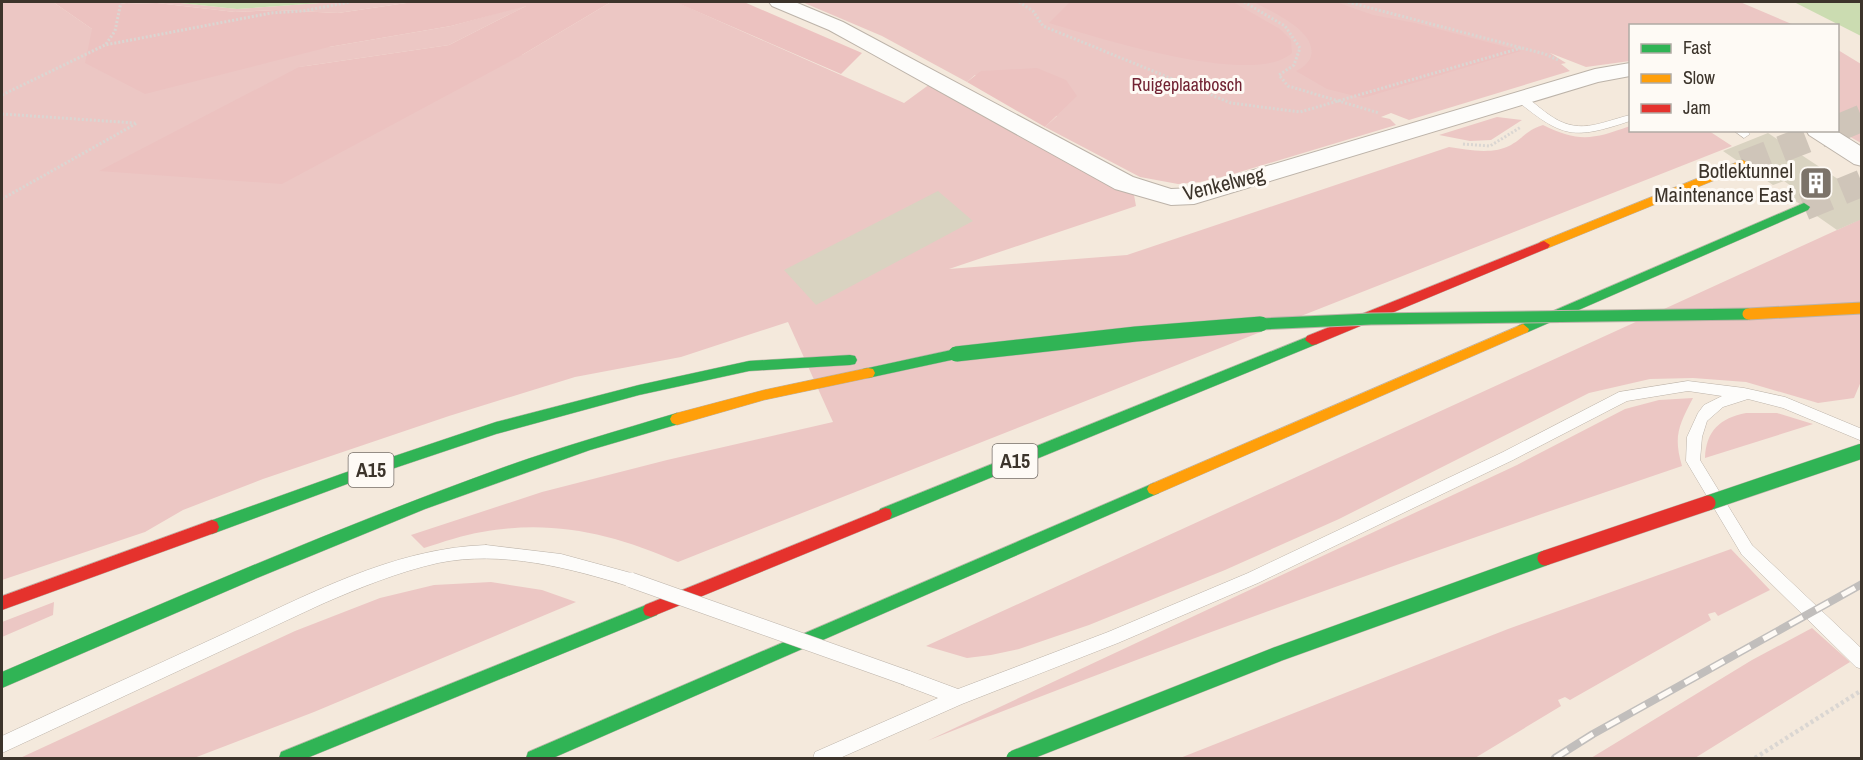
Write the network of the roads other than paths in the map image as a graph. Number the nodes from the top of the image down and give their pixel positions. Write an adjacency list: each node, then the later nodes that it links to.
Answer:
1 (778, 2): 3 (street, Venkelweg)
2 (1629, 70): 3 (street, Venkelweg)
3 (1520, 98): 4 (lane)
4 (1629, 118)
5 (1820, 132): 6 (street)
6 (1862, 158)
7 (1743, 164): 19 (highway, A15)
8 (1804, 207): 20 (highway)
9 (1862, 308): 10 (highway, A15, bridge)
10 (956, 354): 14 (highway, A15); 16 (highway, A15)
11 (1785, 403): 12 (lane); 15 (lane); 17 (lane)
12 (1862, 435)
13 (1862, 451): 22 (highway, bridge)
14 (2, 603)
15 (1862, 661)
16 (2, 680)
17 (958, 697): 18 (lane, bridge); 21 (lane)
18 (2, 745)
19 (287, 759)
20 (534, 759)
21 (821, 759)
22 (1014, 759)

